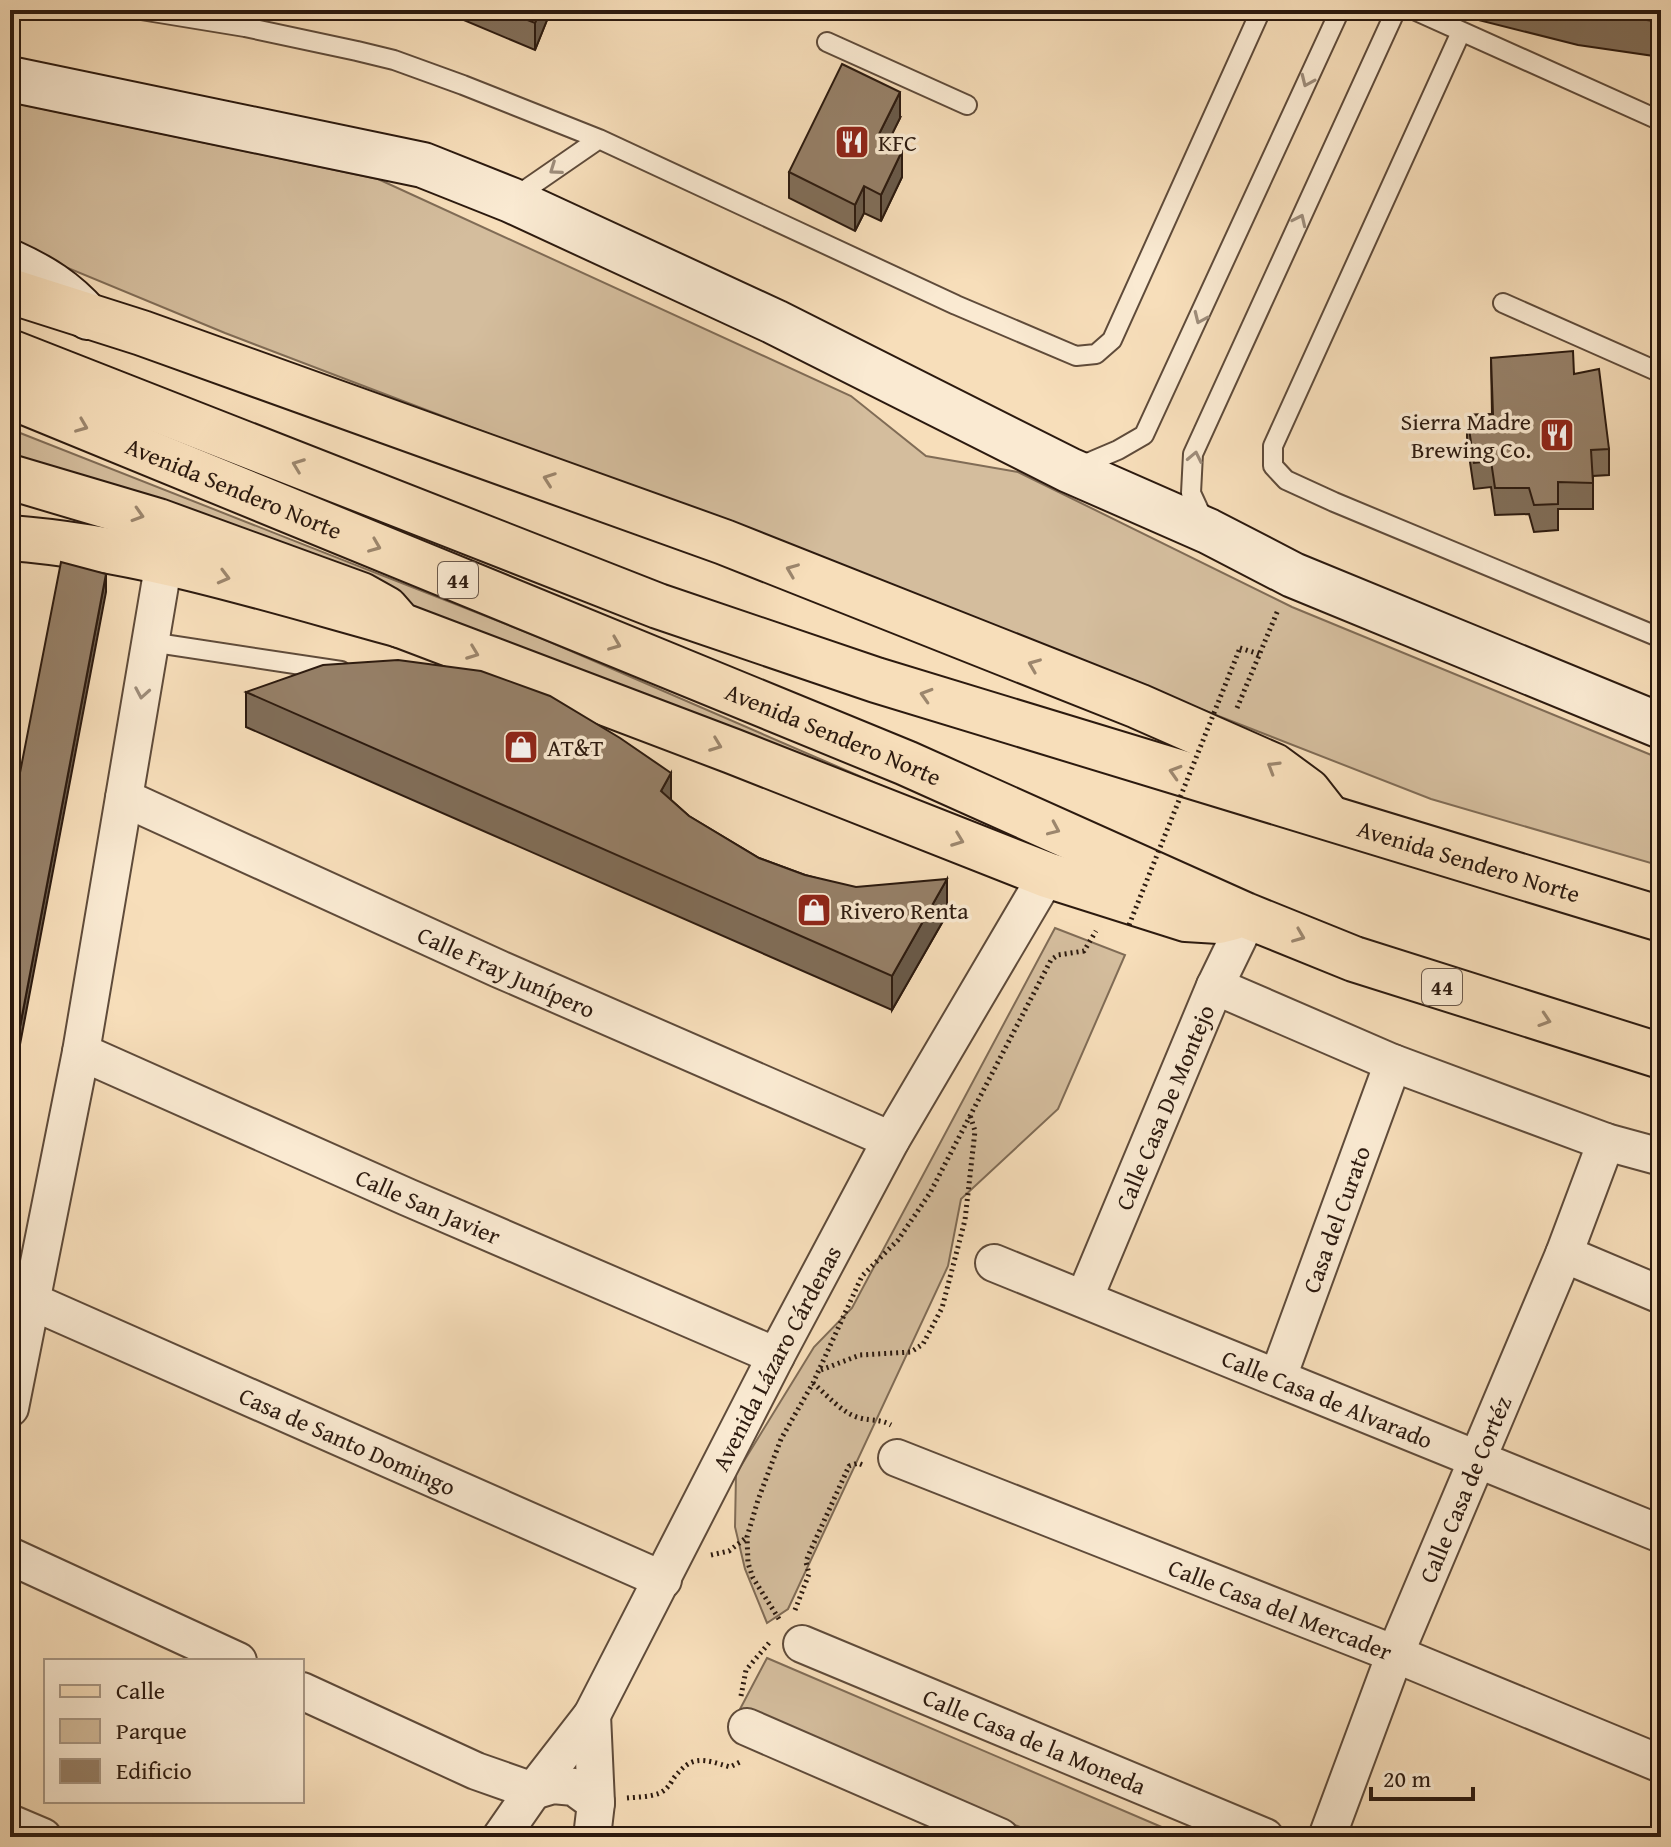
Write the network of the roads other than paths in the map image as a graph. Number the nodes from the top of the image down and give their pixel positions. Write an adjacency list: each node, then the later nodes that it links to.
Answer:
1 (141, 10): 11 (lane)
2 (1261, 10): 11 (lane)
3 (1340, 10): 20 (lane, one-way to 20)
4 (1396, 10): 22 (lane, one-way to 4)
5 (1414, 10): 6 (lane)
6 (1461, 32): 10 (lane); 26 (lane)
7 (827, 42): 9 (lane)
8 (10, 79): 12 (street)
9 (967, 105)
10 (1661, 121)
11 (599, 139): 12 (lane, one-way to 12)
12 (511, 200): 20 (street)
13 (10, 262): 16 (street)
14 (10, 291): 16 (main road)
15 (1503, 303): 18 (lane)
16 (88, 317): 31 (main road, one-way to 16)
17 (10, 352): 31 (main road, Avenida Sendero Norte / 44, one-way to 17)
18 (1661, 373)
19 (10, 396): 33 (main road, Avenida Sendero Norte / 44, one-way to 33)
20 (1069, 470): 22 (street)
21 (10, 477): 25 (main road, one-way to 25)
22 (1208, 531): 29 (street)
23 (10, 538): 24 (main road)
24 (164, 561): 25 (main road, one-way to 25); 27 (street)
25 (400, 625): 32 (main road, one-way to 32)
26 (1661, 638)
27 (150, 642): 28 (lane); 30 (street, one-way to 30)
28 (360, 673)
29 (1661, 726)
30 (124, 798): 36 (street); 39 (street, Calle Fray Junípero)
31 (1329, 820): 34 (main road, Avenida Sendero Norte / 44)
32 (1047, 875): 33 (main road); 39 (street, Avenida Lázaro Cárdenas)
33 (1247, 915): 35 (street, Calle Casa De Montejo); 37 (main road, Avenida Sendero Norte / 44, one-way to 37)
34 (1661, 919)
35 (1215, 986): 38 (street); 45 (street, Calle Casa De Montejo)
36 (81, 1052): 46 (street); 47 (street, Calle San Javier)
37 (1661, 1056)
38 (1393, 1063): 40 (street); 48 (street, Casa del Curato)
39 (891, 1140): 47 (street, Avenida Lázaro Cárdenas)
40 (1606, 1142): 41 (street); 42 (street, Calle Casa de Cortéz)
41 (1661, 1157)
42 (1564, 1254): 44 (street); 50 (street, Calle Casa de Cortéz)
43 (994, 1263): 45 (street, Calle Casa de Alvarado)
44 (1661, 1295)
45 (1084, 1299): 48 (street, Calle Casa de Alvarado)
46 (31, 1301): 49 (street); 54 (street, Casa de Santo Domingo)
47 (776, 1356): 54 (street, Avenida Lázaro Cárdenas)
48 (1278, 1377): 50 (street, Calle Casa de Alvarado)
49 (10, 1408)
50 (1476, 1457): 52 (street, Calle Casa de Alvarado); 56 (street, Calle Casa de Cortéz)
51 (897, 1458): 56 (street, Calle Casa del Mercader)
52 (1661, 1534)
53 (10, 1556): 57 (street)
54 (663, 1580): 59 (street, Avenida Lázaro Cárdenas)
55 (788, 1631): 68 (street, Calle Casa de la Moneda)
56 (1395, 1654): 61 (street, Calle Casa del Mercader); 69 (street, Calle Casa de Cortéz)
57 (234, 1659)
58 (304, 1692): 62 (street)
59 (592, 1715): 62 (street, Avenida Lázaro Cárdenas); 63 (street)
60 (747, 1727): 67 (street)
61 (1661, 1764)
62 (533, 1791): 63 (street); 66 (street, Avenida Lázaro Cárdenas)
63 (594, 1820)
64 (10, 1823): 65 (street)
65 (43, 1837)
66 (501, 1837)
67 (1000, 1837)
68 (1265, 1837)
69 (1327, 1837)

